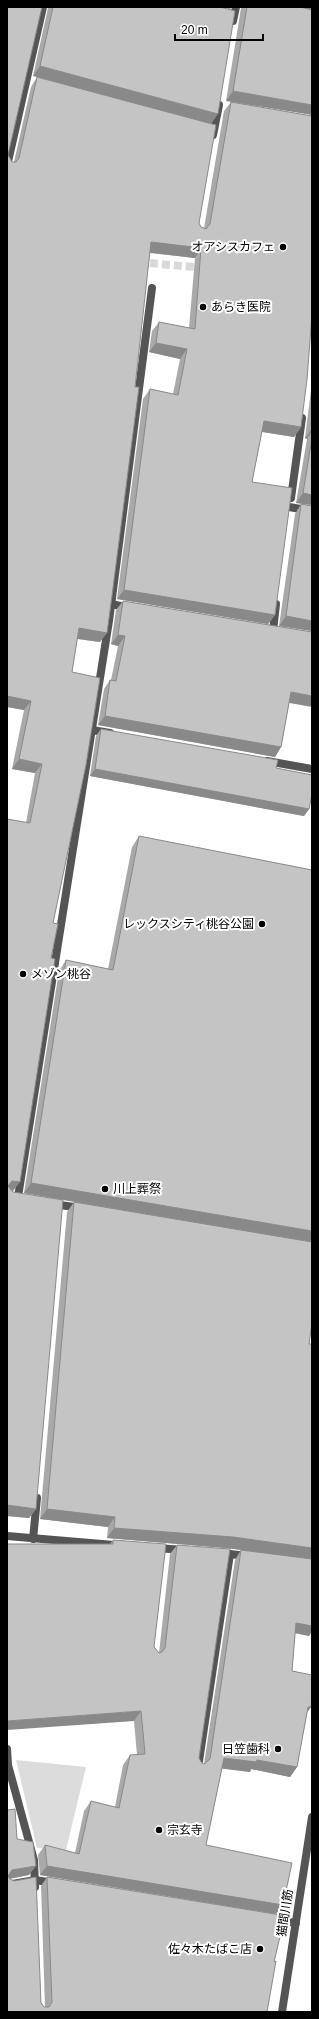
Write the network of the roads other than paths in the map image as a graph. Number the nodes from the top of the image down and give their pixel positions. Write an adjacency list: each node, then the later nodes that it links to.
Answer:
1 (43, 7): 6 (street)
2 (236, 7): 3 (street)
3 (231, 31)
4 (222, 103): 5 (street)
5 (211, 146)
6 (7, 166)
7 (152, 288): 11 (street)
8 (302, 413): 9 (street)
9 (312, 511)
10 (278, 593): 13 (street)
11 (111, 604): 12 (street); 14 (street)
12 (142, 610)
13 (273, 631)
14 (92, 730): 15 (street); 18 (street)
15 (116, 734)
16 (257, 759): 17 (street)
17 (312, 769)
18 (7, 1196)
19 (47, 1203): 20 (street)
20 (93, 1211)
21 (37, 1491): 23 (street)
22 (7, 1536): 23 (street)
23 (34, 1539): 24 (street)
24 (126, 1546)
25 (149, 1548): 26 (street)
26 (195, 1551)
27 (210, 1552): 28 (street)
28 (230, 1554): 29 (street); 31 (street)
29 (260, 1558)
30 (7, 1749): 33 (street)
31 (198, 1768)
32 (312, 1817): 38 (street, 猫間川筋)
33 (35, 1880): 34 (street); 35 (street); 36 (street)
34 (7, 1885)
35 (65, 1885)
36 (35, 1895)
37 (257, 1917): 38 (street)
38 (296, 1923): 39 (street, 猫間川筋)
39 (282, 2012)

